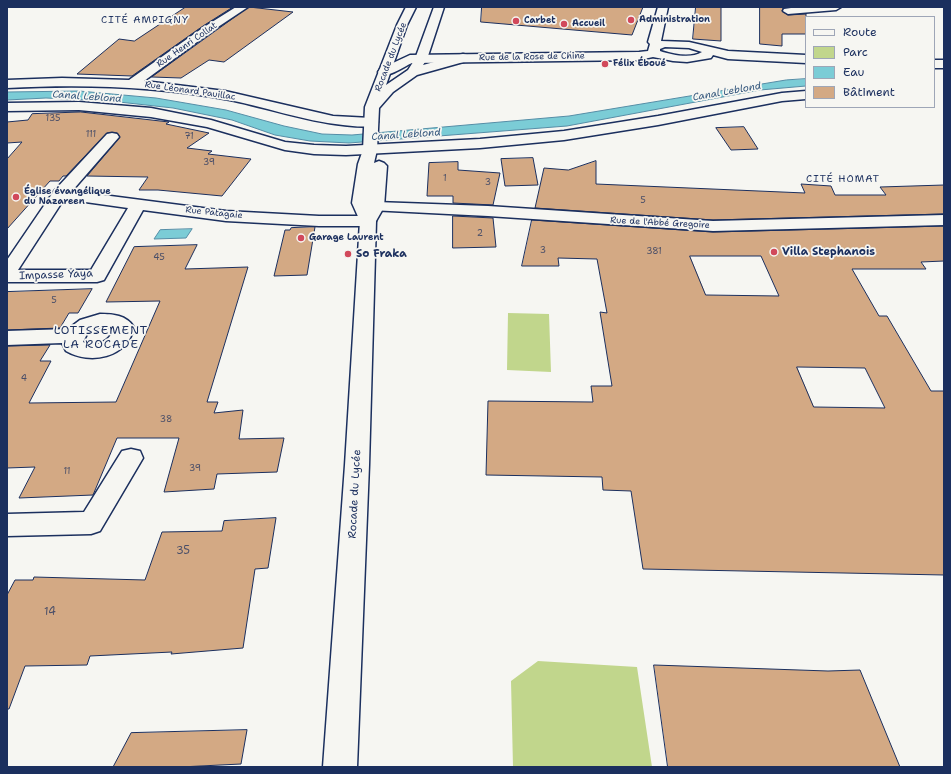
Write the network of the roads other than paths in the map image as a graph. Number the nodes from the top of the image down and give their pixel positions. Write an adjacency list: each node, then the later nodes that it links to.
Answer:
1 (243, 7): 15 (street, Rue Henri Collat)
2 (411, 7): 8 (street, Rocade du Lycée)
3 (439, 7): 7 (street)
4 (663, 7): 9 (street)
5 (836, 7): 6 (street)
6 (788, 11)
7 (428, 40): 10 (street); 12 (street)
8 (394, 48): 12 (street); 13 (street, Rocade du Lycée)
9 (656, 49): 10 (street, Rue de la Rose de Chine); 11 (street, Rue de la Rose de Chine)
10 (463, 58): 12 (street)
11 (805, 58)
12 (414, 64): 13 (street); 18 (street, Rocade du Lycée)
13 (384, 72): 18 (street, Rocade du Lycée)
14 (7, 84): 15 (street, Rue Léonard Pauillac)
15 (132, 84): 19 (street, Rue Léonard Pauillac)
16 (805, 95): 21 (street)
17 (7, 107): 21 (street)
18 (372, 107): 19 (street, Rocade du Lycée)
19 (371, 125): 21 (street, Rocade du Lycée)
20 (112, 137): 22 (street, Impasse Yaya)
21 (368, 157): 24 (street, Rocade du Lycée)
22 (60, 194): 23 (street, Rue Patagaie); 26 (street, Impasse Yaya)
23 (138, 204): 24 (street, Rue Patagaie); 27 (street, Impasse Yaya)
24 (372, 214): 25 (street, Rue de l'Abbé Gregoire); 32 (street, Rocade du Lycée)
25 (944, 220)
26 (7, 273)
27 (7, 276)
28 (74, 336): 29 (street)
29 (7, 338)
30 (131, 458): 31 (street)
31 (7, 525)
32 (340, 767)

